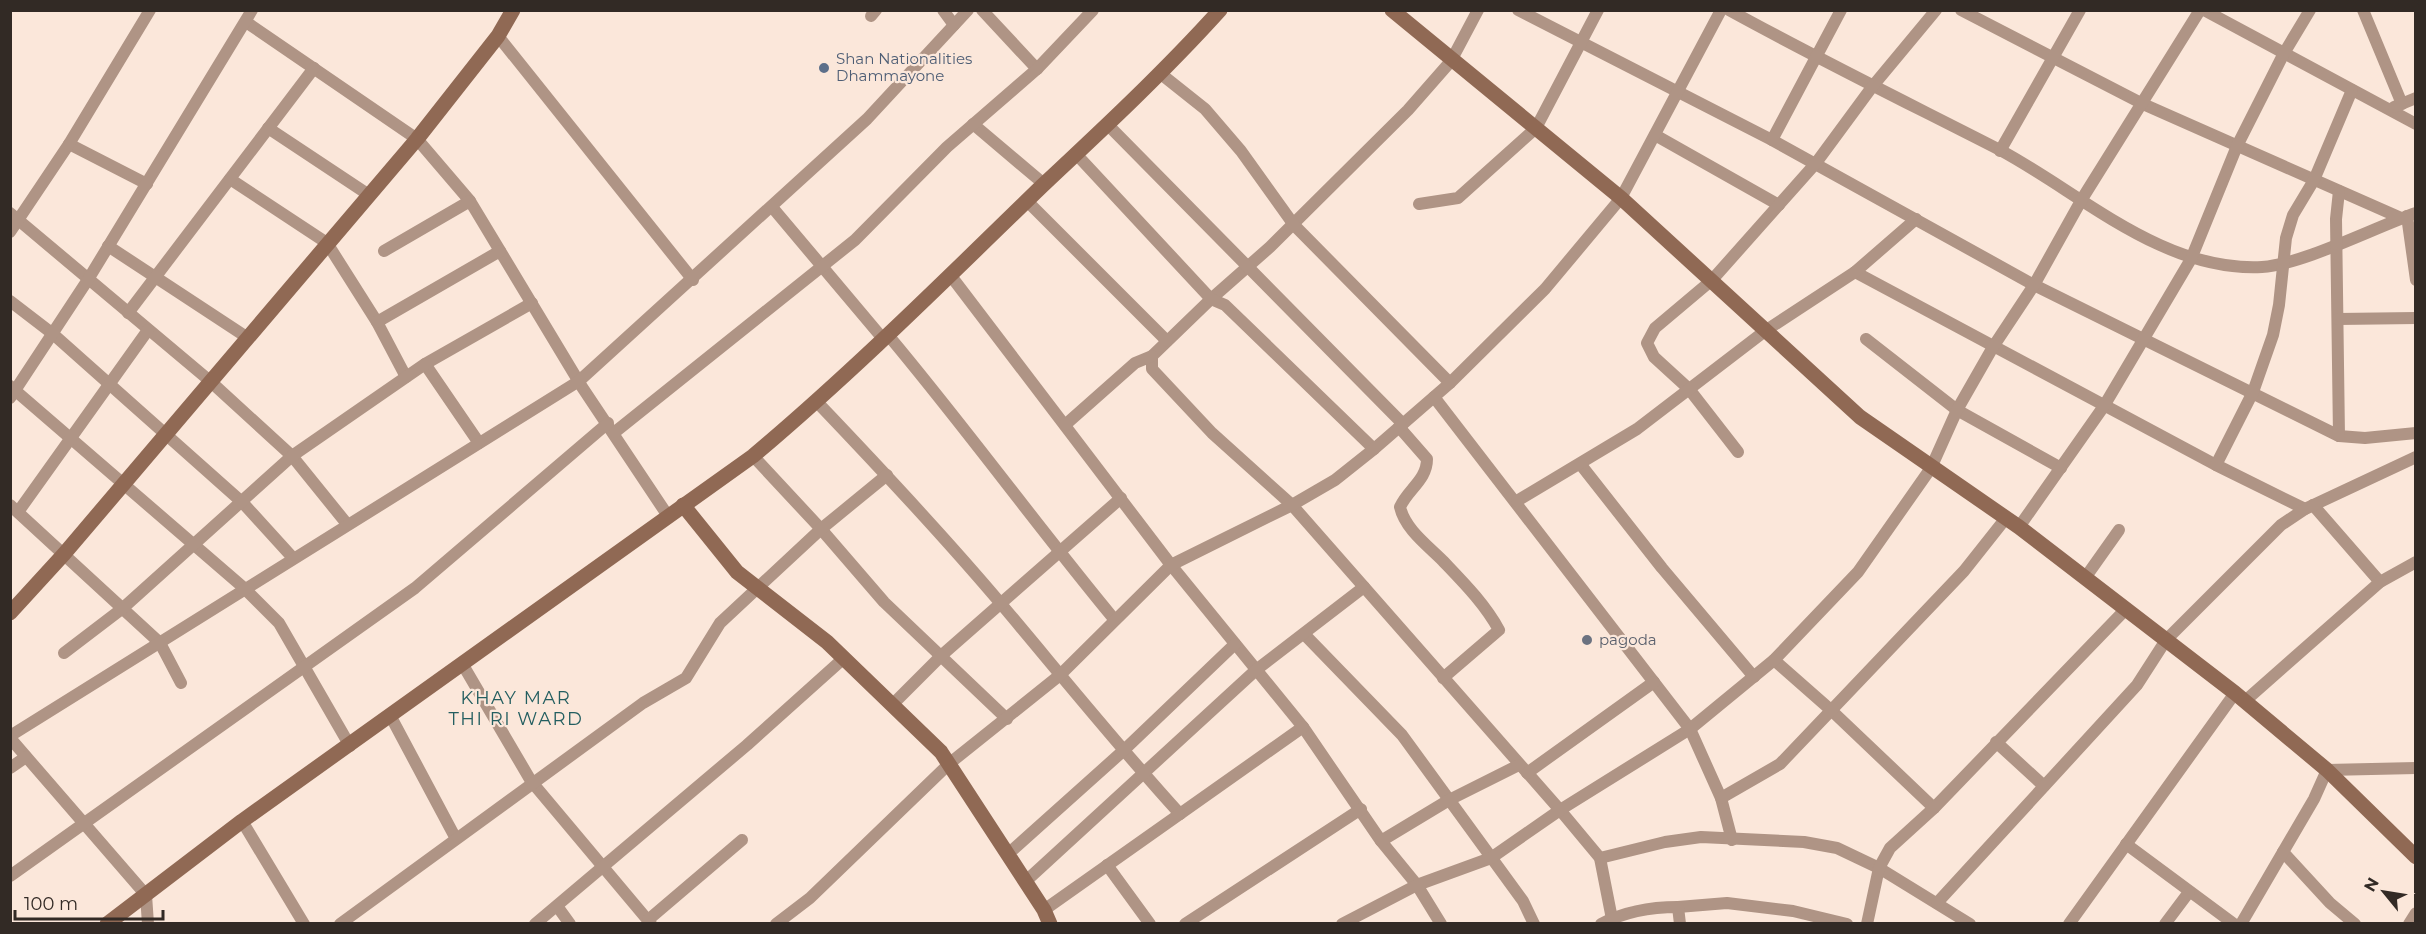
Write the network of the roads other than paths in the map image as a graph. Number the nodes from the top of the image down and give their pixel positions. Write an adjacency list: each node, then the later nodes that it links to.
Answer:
1 (150, 10): 48 (street)
2 (513, 10): 24 (street)
3 (943, 10): 23 (street)
4 (968, 10): 23 (street)
5 (982, 10): 31 (street)
6 (1093, 10): 31 (street)
7 (1220, 10): 32 (street)
8 (1392, 10): 29 (street)
9 (1478, 10): 29 (street)
10 (1518, 10): 25 (street)
11 (1598, 10): 25 (street)
12 (1721, 10): 35 (street)
13 (1729, 10): 27 (street)
14 (1841, 10): 27 (street)
15 (1936, 10): 33 (street)
16 (1961, 10): 28 (street)
17 (2080, 10): 28 (street)
18 (2200, 10): 37 (street)
19 (2204, 10): 26 (street)
20 (2310, 10): 26 (street)
21 (2363, 10): 38 (street)
22 (249, 16): 30 (street); 55 (street)
23 (954, 25): 65 (street)
24 (498, 36): 46 (street); 84 (street)
25 (1581, 44): 35 (street); 44 (street)
26 (2283, 55): 34 (street); 49 (street)
27 (1817, 56): 33 (street); 47 (street)
28 (2054, 59): 37 (street); 50 (street)
29 (1451, 61): 44 (street); 69 (street)
30 (314, 68): 43 (street); 46 (street)
31 (1037, 69): 40 (street)
32 (1161, 74): 41 (street); 69 (street)
33 (1872, 87): 50 (street); 52 (street)
34 (2352, 90): 39 (street); 54 (street)
35 (1678, 91): 45 (street); 47 (street)
36 (2415, 98): 38 (street)
37 (2143, 104): 49 (street); 60 (street)
38 (2402, 104): 39 (street)
39 (2387, 109): 42 (street)
40 (973, 124): 56 (street); 78 (street)
41 (1107, 124): 51 (street); 79 (street)
42 (2415, 124)
43 (268, 128): 53 (street); 58 (street)
44 (1536, 128): 59 (street); 63 (street)
45 (1655, 135): 59 (street); 64 (street)
46 (417, 139): 58 (street); 61 (street)
47 (1772, 140): 52 (street)
48 (69, 144): 55 (street); 67 (street)
49 (2236, 146): 54 (street); 76 (street)
50 (2000, 151): 60 (street)
51 (1077, 155): 56 (street); 88 (street)
52 (1816, 163): 64 (street); 68 (street)
53 (230, 178): 71 (street); 81 (street)
54 (2314, 180): 57 (street); 77 (street)
55 (147, 184): 73 (street)
56 (1044, 184): 62 (street)
57 (2339, 191): 66 (street); 72 (street)
58 (369, 195): 71 (street)
59 (1621, 198): 85 (street); 109 (street)
60 (2082, 199): 76 (street); 87 (street)
61 (470, 201): 74 (street); 75 (street)
62 (1027, 201): 82 (street); 102 (street)
63 (1419, 204)
64 (1779, 205): 85 (street)
65 (772, 207): 78 (street); 84 (street)
66 (2408, 215): 72 (street); 86 (street)
67 (15, 217): 70 (street); 83 (street)
68 (1916, 219): 80 (street); 87 (street)
69 (1294, 225): 79 (street); 109 (street)
70 (10, 232)
71 (327, 243): 94 (street); 98 (street)
72 (2337, 243): 77 (street); 93 (street)
73 (108, 246): 81 (street); 83 (street)
74 (384, 251)
75 (500, 251): 90 (street); 94 (street)
76 (2191, 259): 77 (street); 101 (street)
77 (2282, 264): 113 (street)
78 (824, 266): 99 (street); 120 (street)
79 (1247, 267): 88 (street); 119 (street)
80 (1855, 272): 96 (street); 103 (street)
81 (157, 276): 91 (street); 98 (street)
82 (951, 276): 99 (street); 118 (street)
83 (89, 278): 91 (street); 97 (street)
84 (693, 280): 108 (street)
85 (1712, 280): 96 (street); 111 (street)
86 (2415, 280)
87 (2034, 285): 101 (street); 103 (street)
88 (1211, 298): 102 (street); 126 (street)
89 (10, 301): 97 (street)
90 (532, 303): 105 (street); 108 (street)
91 (128, 313): 95 (street)
92 (2415, 318): 93 (street)
93 (2338, 319): 123 (street)
94 (377, 322): 106 (street)
95 (148, 330): 107 (street); 110 (street)
96 (1765, 331): 111 (street); 133 (street)
97 (52, 334): 110 (street); 112 (street)
98 (248, 338): 107 (street)
99 (886, 338): 115 (street); 151 (street)
100 (1866, 339): 117 (street)
101 (2145, 339): 113 (street); 116 (street)
102 (1167, 342): 104 (street)
103 (1994, 347): 116 (street); 117 (street)
104 (1152, 356): 118 (street); 140 (street)
105 (425, 364): 106 (street); 125 (street)
106 (406, 377): 128 (street)
107 (210, 381): 122 (street); 128 (street)
108 (579, 381): 120 (street); 125 (street)
109 (1450, 383): 114 (street)
110 (108, 385): 122 (street); 124 (street)
111 (1689, 389): 127 (street); 131 (street)
112 (12, 391): 124 (street)
113 (2253, 392): 123 (street); 132 (street)
114 (1434, 397): 119 (street); 138 (street)
115 (817, 402): 129 (street); 135 (street)
116 (2104, 406): 132 (street); 134 (street)
117 (1957, 410): 133 (street); 134 (street)
118 (1065, 425): 137 (street)
119 (1402, 425): 126 (street); 179 (street)
120 (612, 427): 144 (street); 174 (street)
121 (2415, 433): 123 (street)
122 (165, 434): 136 (street); 139 (street)
123 (2339, 436)
124 (71, 439): 136 (street); 143 (street)
125 (479, 443): 146 (street)
126 (1374, 449): 140 (street)
127 (1738, 452)
128 (292, 456): 139 (street); 146 (street)
129 (753, 456): 141 (street); 148 (street)
130 (2415, 458): 142 (street)
131 (1581, 465): 138 (street); 178 (street)
132 (2216, 465): 142 (street)
133 (1931, 468): 145 (street); 173 (street)
134 (2061, 468): 147 (street)
135 (886, 475): 148 (street); 161 (street)
136 (124, 483): 150 (street); 152 (street)
137 (1120, 498): 151 (street); 155 (street)
138 (1517, 501): 180 (street)
139 (243, 503): 150 (street); 153 (street)
140 (1292, 505): 155 (street); 158 (street)
141 (683, 506): 144 (street); 160 (street)
142 (2309, 507): 157 (street); 167 (street)
143 (14, 509): 152 (street)
144 (668, 516): 175 (street)
145 (2006, 518): 147 (street); 184 (street)
146 (347, 525): 153 (street)
147 (2019, 527): 156 (street)
148 (821, 529): 160 (street); 171 (street)
149 (2119, 530): 156 (street)
150 (196, 545): 159 (street); 162 (street)
151 (1059, 553): 161 (street); 165 (street)
152 (64, 554): 162 (street); 164 (street)
153 (293, 558): 159 (street)
154 (2415, 562): 157 (street)
155 (1172, 565): 165 (street); 169 (street)
156 (2085, 578): 163 (street)
157 (2380, 582): 182 (street)
158 (1364, 587): 166 (street); 179 (street)
159 (244, 588): 168 (street); 174 (street)
160 (755, 588): 172 (street); 200 (street)
161 (1001, 603): 171 (street); 177 (street)
162 (123, 608): 168 (street); 170 (street)
163 (2126, 609): 167 (street); 190 (street)
164 (10, 613)
165 (1114, 619): 177 (street)
166 (1305, 635): 176 (street); 203 (street)
167 (2166, 640): 182 (street); 201 (street)
168 (160, 643): 181 (street); 189 (street)
169 (1235, 644): 176 (street); 192 (street)
170 (64, 653)
171 (942, 655): 183 (street); 186 (street)
172 (844, 658): 183 (street); 221 (street)
173 (1774, 660): 178 (street); 184 (street)
174 (303, 665): 191 (street); 209 (street)
175 (463, 665): 185 (street); 200 (street)
176 (1256, 670): 187 (street); 199 (street)
177 (1060, 675): 186 (street); 192 (street)
178 (1754, 676): 188 (street)
179 (1443, 678): 197 (street)
180 (1654, 682): 188 (street); 197 (street)
181 (181, 683)
182 (2240, 697): 198 (street); 214 (street)
183 (892, 705): 194 (street)
184 (1832, 711): 202 (street); 204 (street)
185 (391, 717): 191 (street); 210 (street)
186 (1006, 719): 194 (street)
187 (1303, 726): 205 (street); 207 (street)
188 (1690, 729): 202 (street); 206 (street)
189 (10, 737): 193 (street)
190 (1996, 742): 201 (street); 204 (street)
191 (350, 746): 208 (street)
192 (1122, 751): 199 (street); 216 (street)
193 (26, 757): 195 (street); 209 (street)
194 (950, 763): 216 (street); 241 (street)
195 (10, 768)
196 (2415, 768): 198 (street)
197 (1523, 769): 203 (street); 206 (street)
198 (2327, 770): 215 (street); 217 (street)
199 (1143, 774): 207 (street); 224 (street)
200 (533, 784): 210 (street); 221 (street)
201 (2044, 786): 228 (street)
202 (1721, 798): 212 (street)
203 (1449, 800): 213 (street); 218 (street)
204 (1934, 808): 222 (street)
205 (1361, 809): 213 (street); 243 (street)
206 (1560, 810): 218 (street); 219 (street)
207 (1180, 814): 220 (street)
208 (242, 821): 227 (street); 237 (street)
209 (86, 823): 223 (street); 227 (street)
210 (456, 837): 238 (street)
211 (742, 840): 233 (street)
212 (1732, 840): 219 (street); 222 (street)
213 (1381, 841): 225 (street)
214 (2126, 844): 226 (street); 251 (street)
215 (2283, 852): 254 (street); 255 (street)
216 (1008, 854): 224 (street)
217 (2415, 857)
218 (1491, 858): 225 (street); 246 (street)
219 (1600, 858): 234 (street)
220 (1107, 865): 232 (street); 242 (street)
221 (602, 866): 229 (street); 233 (street)
222 (1879, 868): 228 (street); 249 (street)
223 (10, 876)
224 (1026, 881): 232 (street)
225 (1418, 885): 244 (street); 245 (street)
226 (2189, 892): 252 (street); 253 (street)
227 (146, 895): 235 (street); 236 (street)
228 (1937, 903): 250 (street)
229 (557, 906): 239 (street); 240 (street)
230 (1678, 907): 234 (street); 247 (street); 248 (street)
231 (2415, 913): 256 (street)
232 (1047, 917)
233 (649, 922)
234 (1609, 922)
235 (107, 924)
236 (148, 924)
237 (304, 924)
238 (340, 924)
239 (535, 924)
240 (570, 924)
241 (776, 924)
242 (1150, 924)
243 (1185, 924)
244 (1342, 924)
245 (1441, 924)
246 (1534, 924)
247 (1680, 924)
248 (1847, 924)
249 (1867, 924)
250 (1970, 924)
251 (2069, 924)
252 (2165, 924)
253 (2234, 924)
254 (2241, 924)
255 (2355, 924)
256 (2409, 924)

